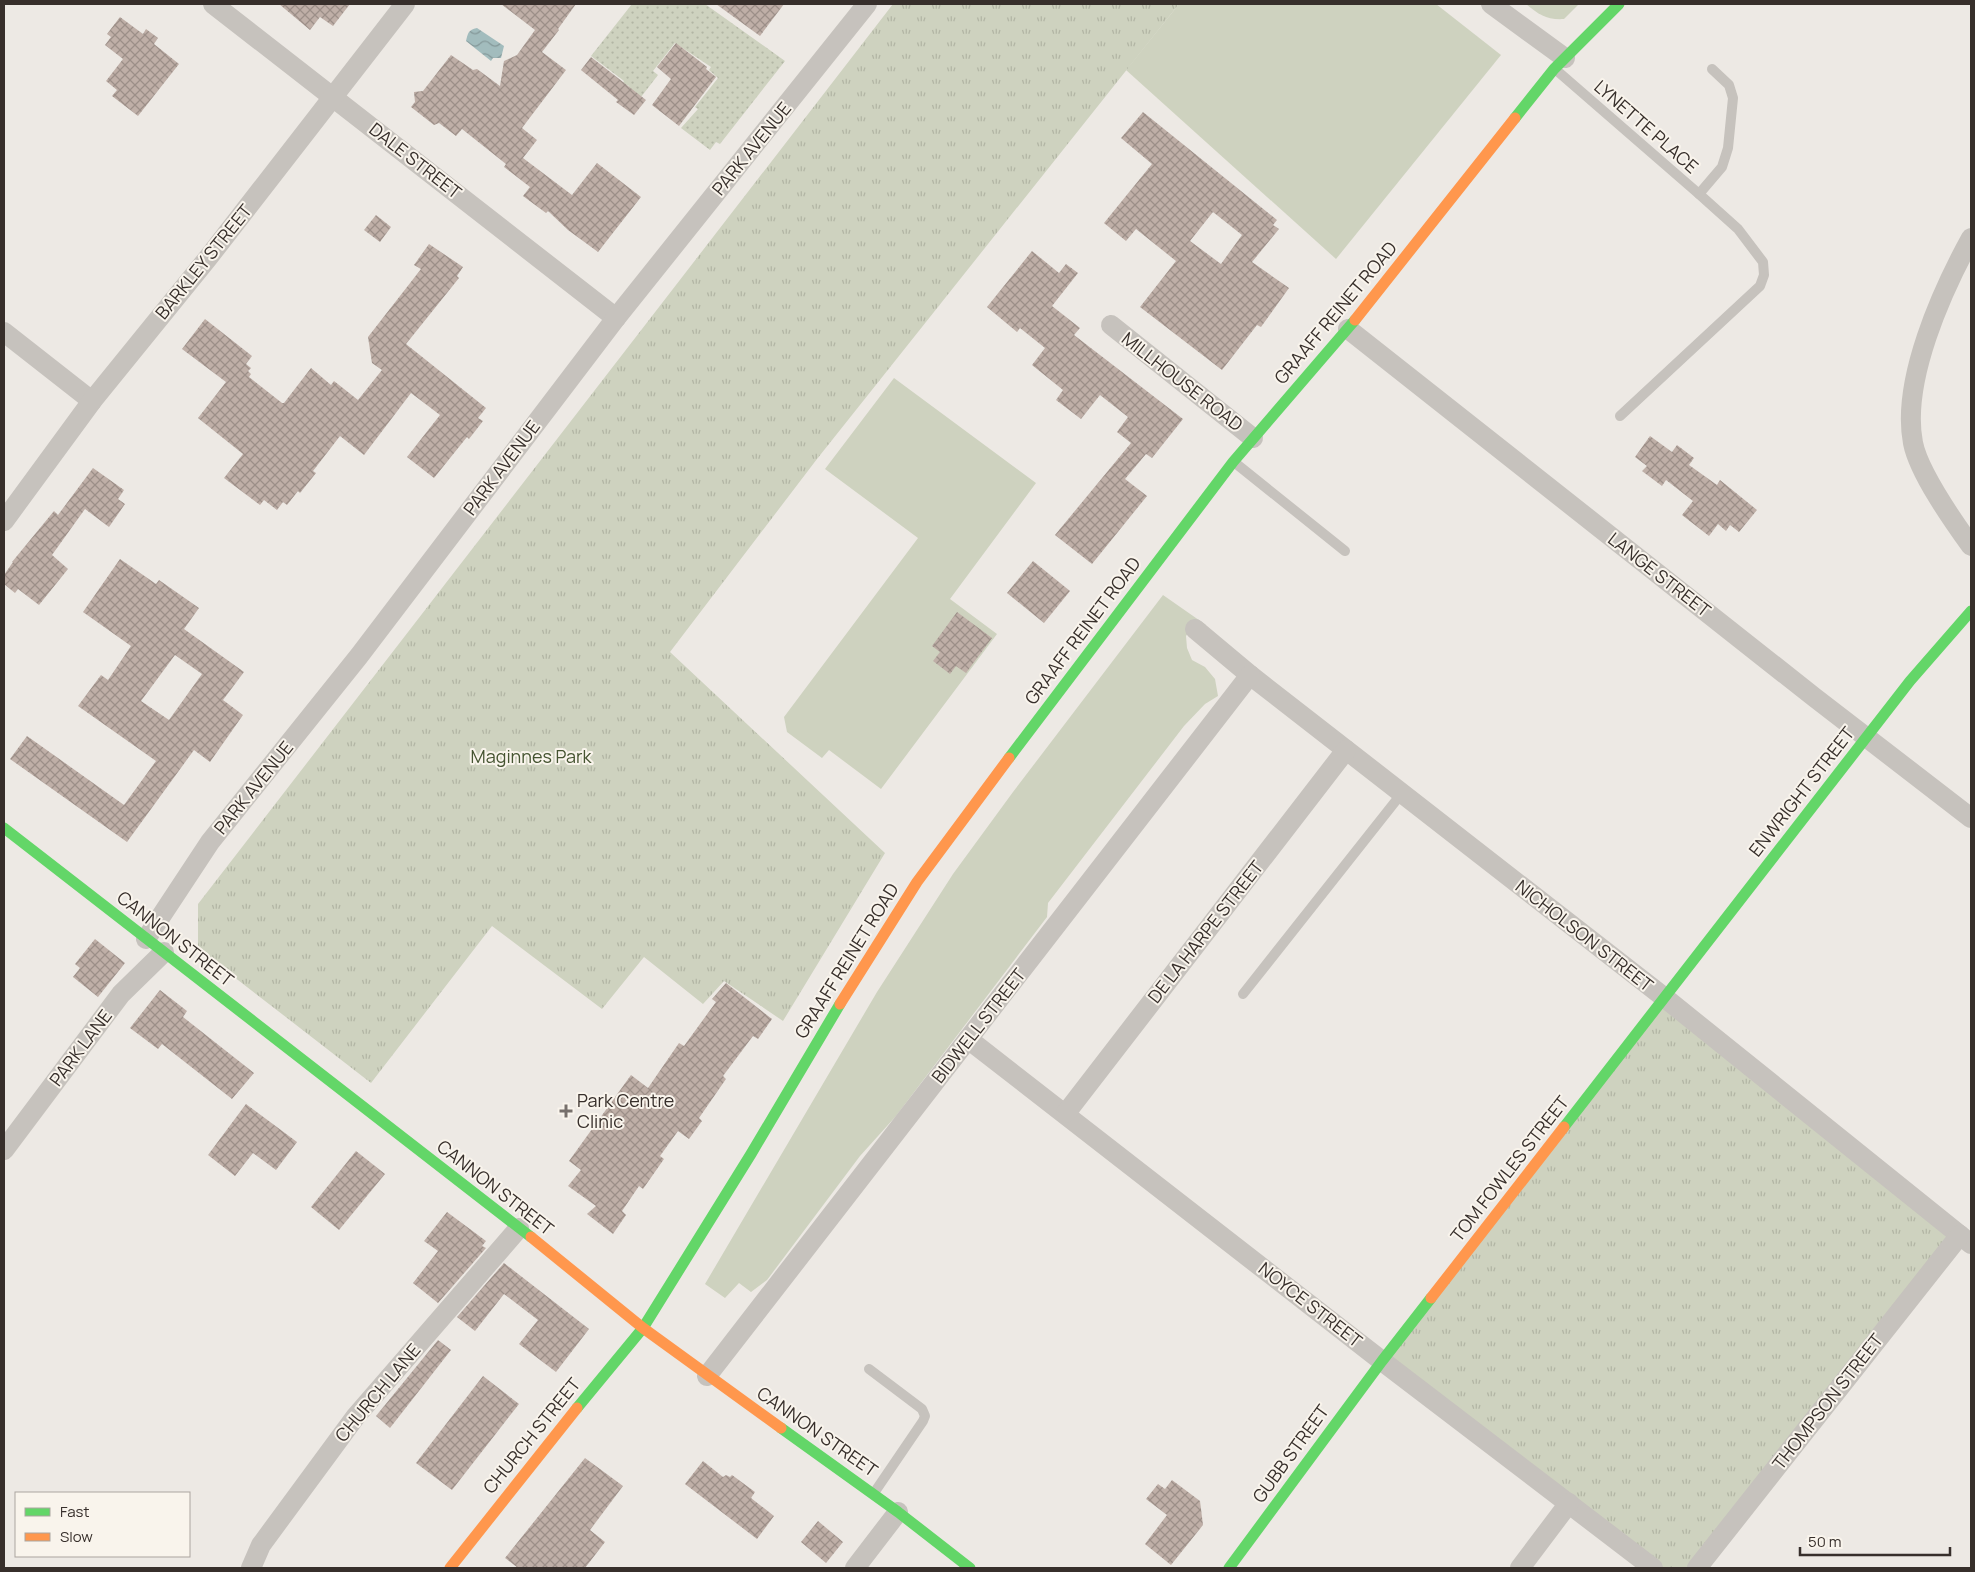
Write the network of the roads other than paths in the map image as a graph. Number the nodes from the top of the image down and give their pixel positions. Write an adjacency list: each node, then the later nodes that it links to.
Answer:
1 (213, 4): 8 (street, DALE STREET)
2 (405, 4): 8 (street, BARKLEY STREET)
3 (1491, 4): 6 (street)
4 (1619, 4): 6 (street, GRAAFF REINET ROAD)
5 (856, 8): 11 (street, PARK AVENUE)
6 (1559, 64): 9 (lane, LYNETTE PLACE); 13 (street, GRAAFF REINET ROAD)
7 (1712, 69): 9 (lane, LYNETTE PLACE)
8 (333, 98): 11 (street, DALE STREET); 15 (street, BARKLEY STREET)
9 (1699, 194): 16 (lane)
10 (1971, 238): 20 (street)
11 (616, 318): 30 (street, PARK AVENUE)
12 (1111, 326): 17 (street, MILLHOUSE ROAD)
13 (1348, 329): 17 (street, GRAAFF REINET ROAD); 25 (street, LANGE STREET)
14 (4, 332): 15 (street)
15 (92, 401): 19 (street, BARKLEY STREET)
16 (1620, 416)
17 (1253, 438): 18 (street, GRAAFF REINET ROAD)
18 (1233, 462): 21 (lane); 39 (street, GRAAFF REINET ROAD)
19 (4, 521)
20 (1971, 546)
21 (1345, 550)
22 (1971, 611): 25 (street, ENWRIGHT STREET)
23 (1195, 629): 24 (street, NICHOLSON STREET)
24 (1250, 675): 26 (street, NICHOLSON STREET); 34 (street, BIDWELL STREET)
25 (1868, 737): 28 (street, LANGE STREET); 33 (street, ENWRIGHT STREET)
26 (1346, 750): 27 (street, NICHOLSON STREET); 35 (street, DE LA HARPE STREET)
27 (1402, 793): 32 (lane); 33 (street, NICHOLSON STREET)
28 (1971, 818)
29 (4, 828): 30 (street, CANNON STREET)
30 (146, 938): 31 (street, CANNON STREET)
31 (164, 952): 36 (street, PARK LANE); 37 (street, CANNON STREET)
32 (1242, 994)
33 (1665, 998): 38 (street, NICHOLSON STREET); 40 (street, TOM FOWLES STREET)
34 (968, 1039): 35 (street, NOYCE STREET); 42 (street, BIDWELL STREET)
35 (1066, 1113): 40 (street, NOYCE STREET)
36 (4, 1150)
37 (519, 1228): 39 (street, CANNON STREET); 46 (street, CHURCH LANE)
38 (1966, 1240): 53 (street, THOMPSON STREET)
39 (643, 1328): 42 (street, CANNON STREET); 47 (street, CHURCH STREET)
40 (1382, 1362): 44 (street, NOYCE STREET); 50 (street, GUBB STREET)
41 (869, 1369): 43 (lane)
42 (707, 1376): 43 (street, CANNON STREET)
43 (874, 1494): 45 (street, CANNON STREET)
44 (1569, 1504): 51 (street); 52 (street, NOYCE STREET)
45 (898, 1512): 48 (street); 49 (street, CANNON STREET)
46 (251, 1568)
47 (450, 1568)
48 (855, 1568)
49 (970, 1568)
50 (1229, 1568)
51 (1520, 1568)
52 (1653, 1568)
53 (1697, 1568)

